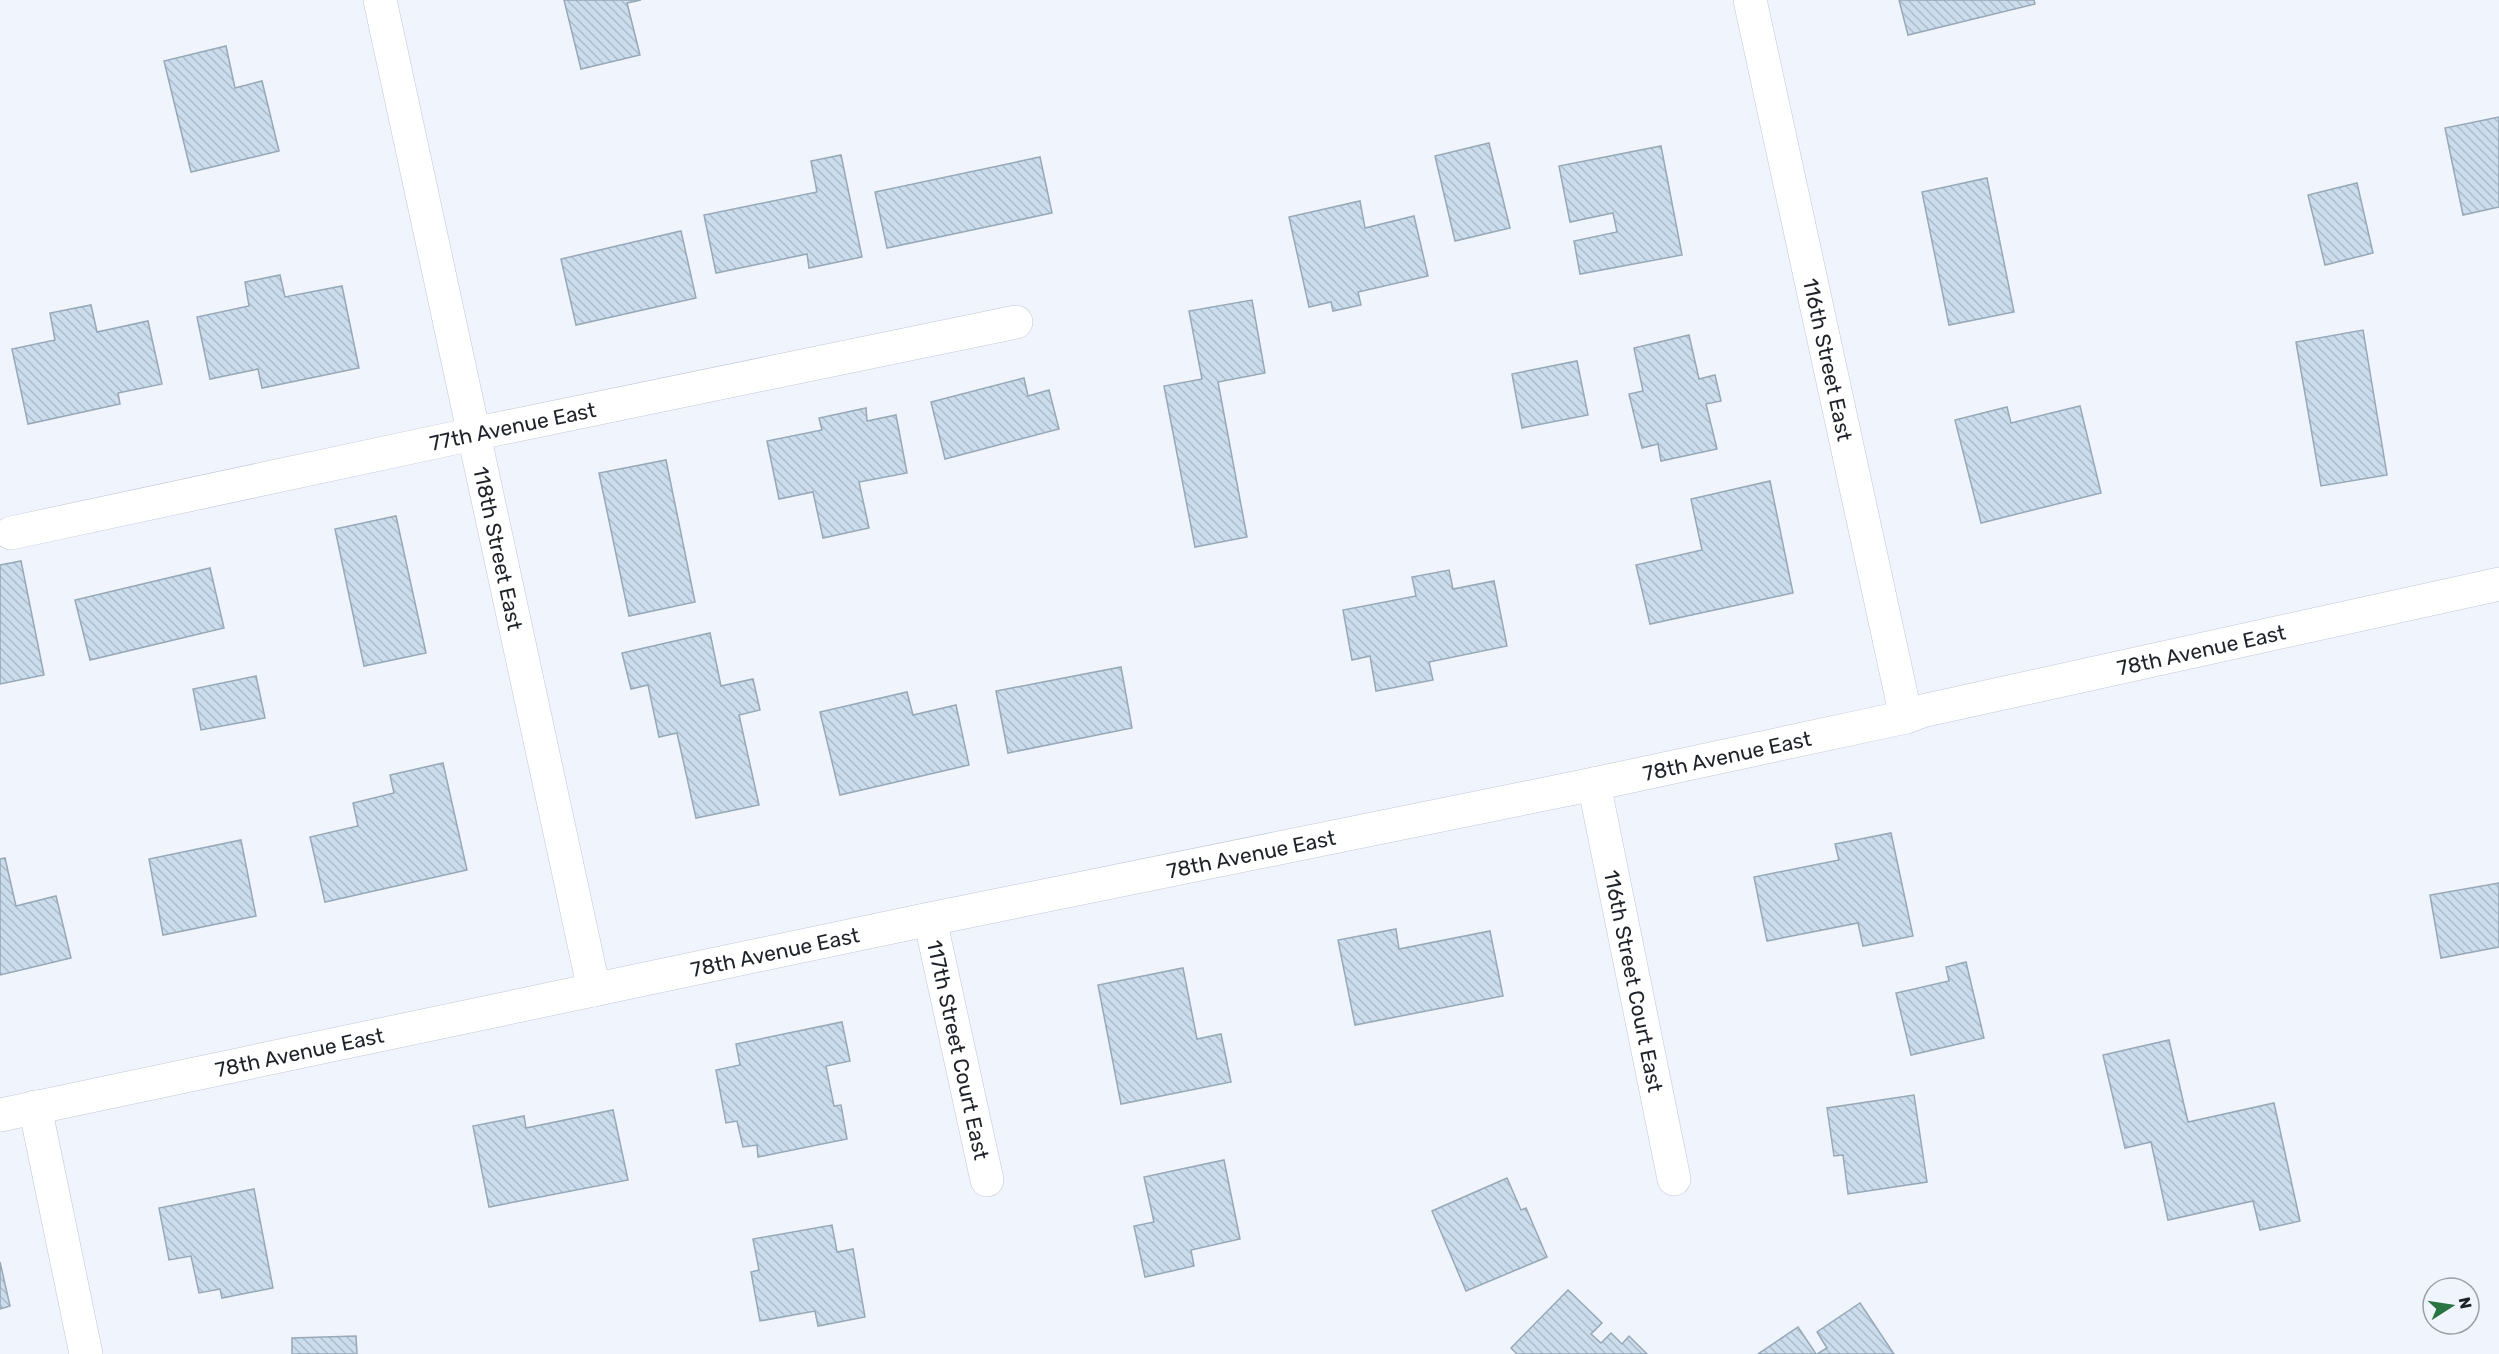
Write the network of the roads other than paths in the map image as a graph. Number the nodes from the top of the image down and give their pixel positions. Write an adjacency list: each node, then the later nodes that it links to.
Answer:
1 (380, 0): 4 (street, 118th Street East)
2 (1750, 0): 7 (street, 116th Street East)
3 (1016, 322): 4 (street, 77th Avenue East)
4 (474, 434): 5 (street, 77th Avenue East); 10 (street, 118th Street East)
5 (11, 533)
6 (2499, 584): 7 (street, 78th Avenue East)
7 (1906, 717): 8 (street, 78th Avenue East)
8 (1594, 784): 9 (street, 78th Avenue East); 13 (street, 116th Street Court East)
9 (930, 919): 10 (street, 78th Avenue East); 14 (street, 117th Street Court East)
10 (594, 990): 11 (street, 78th Avenue East)
11 (35, 1107): 12 (street, 78th Avenue East); 15 (street)
12 (0, 1115)
13 (1674, 1179)
14 (987, 1180)
15 (86, 1354)

